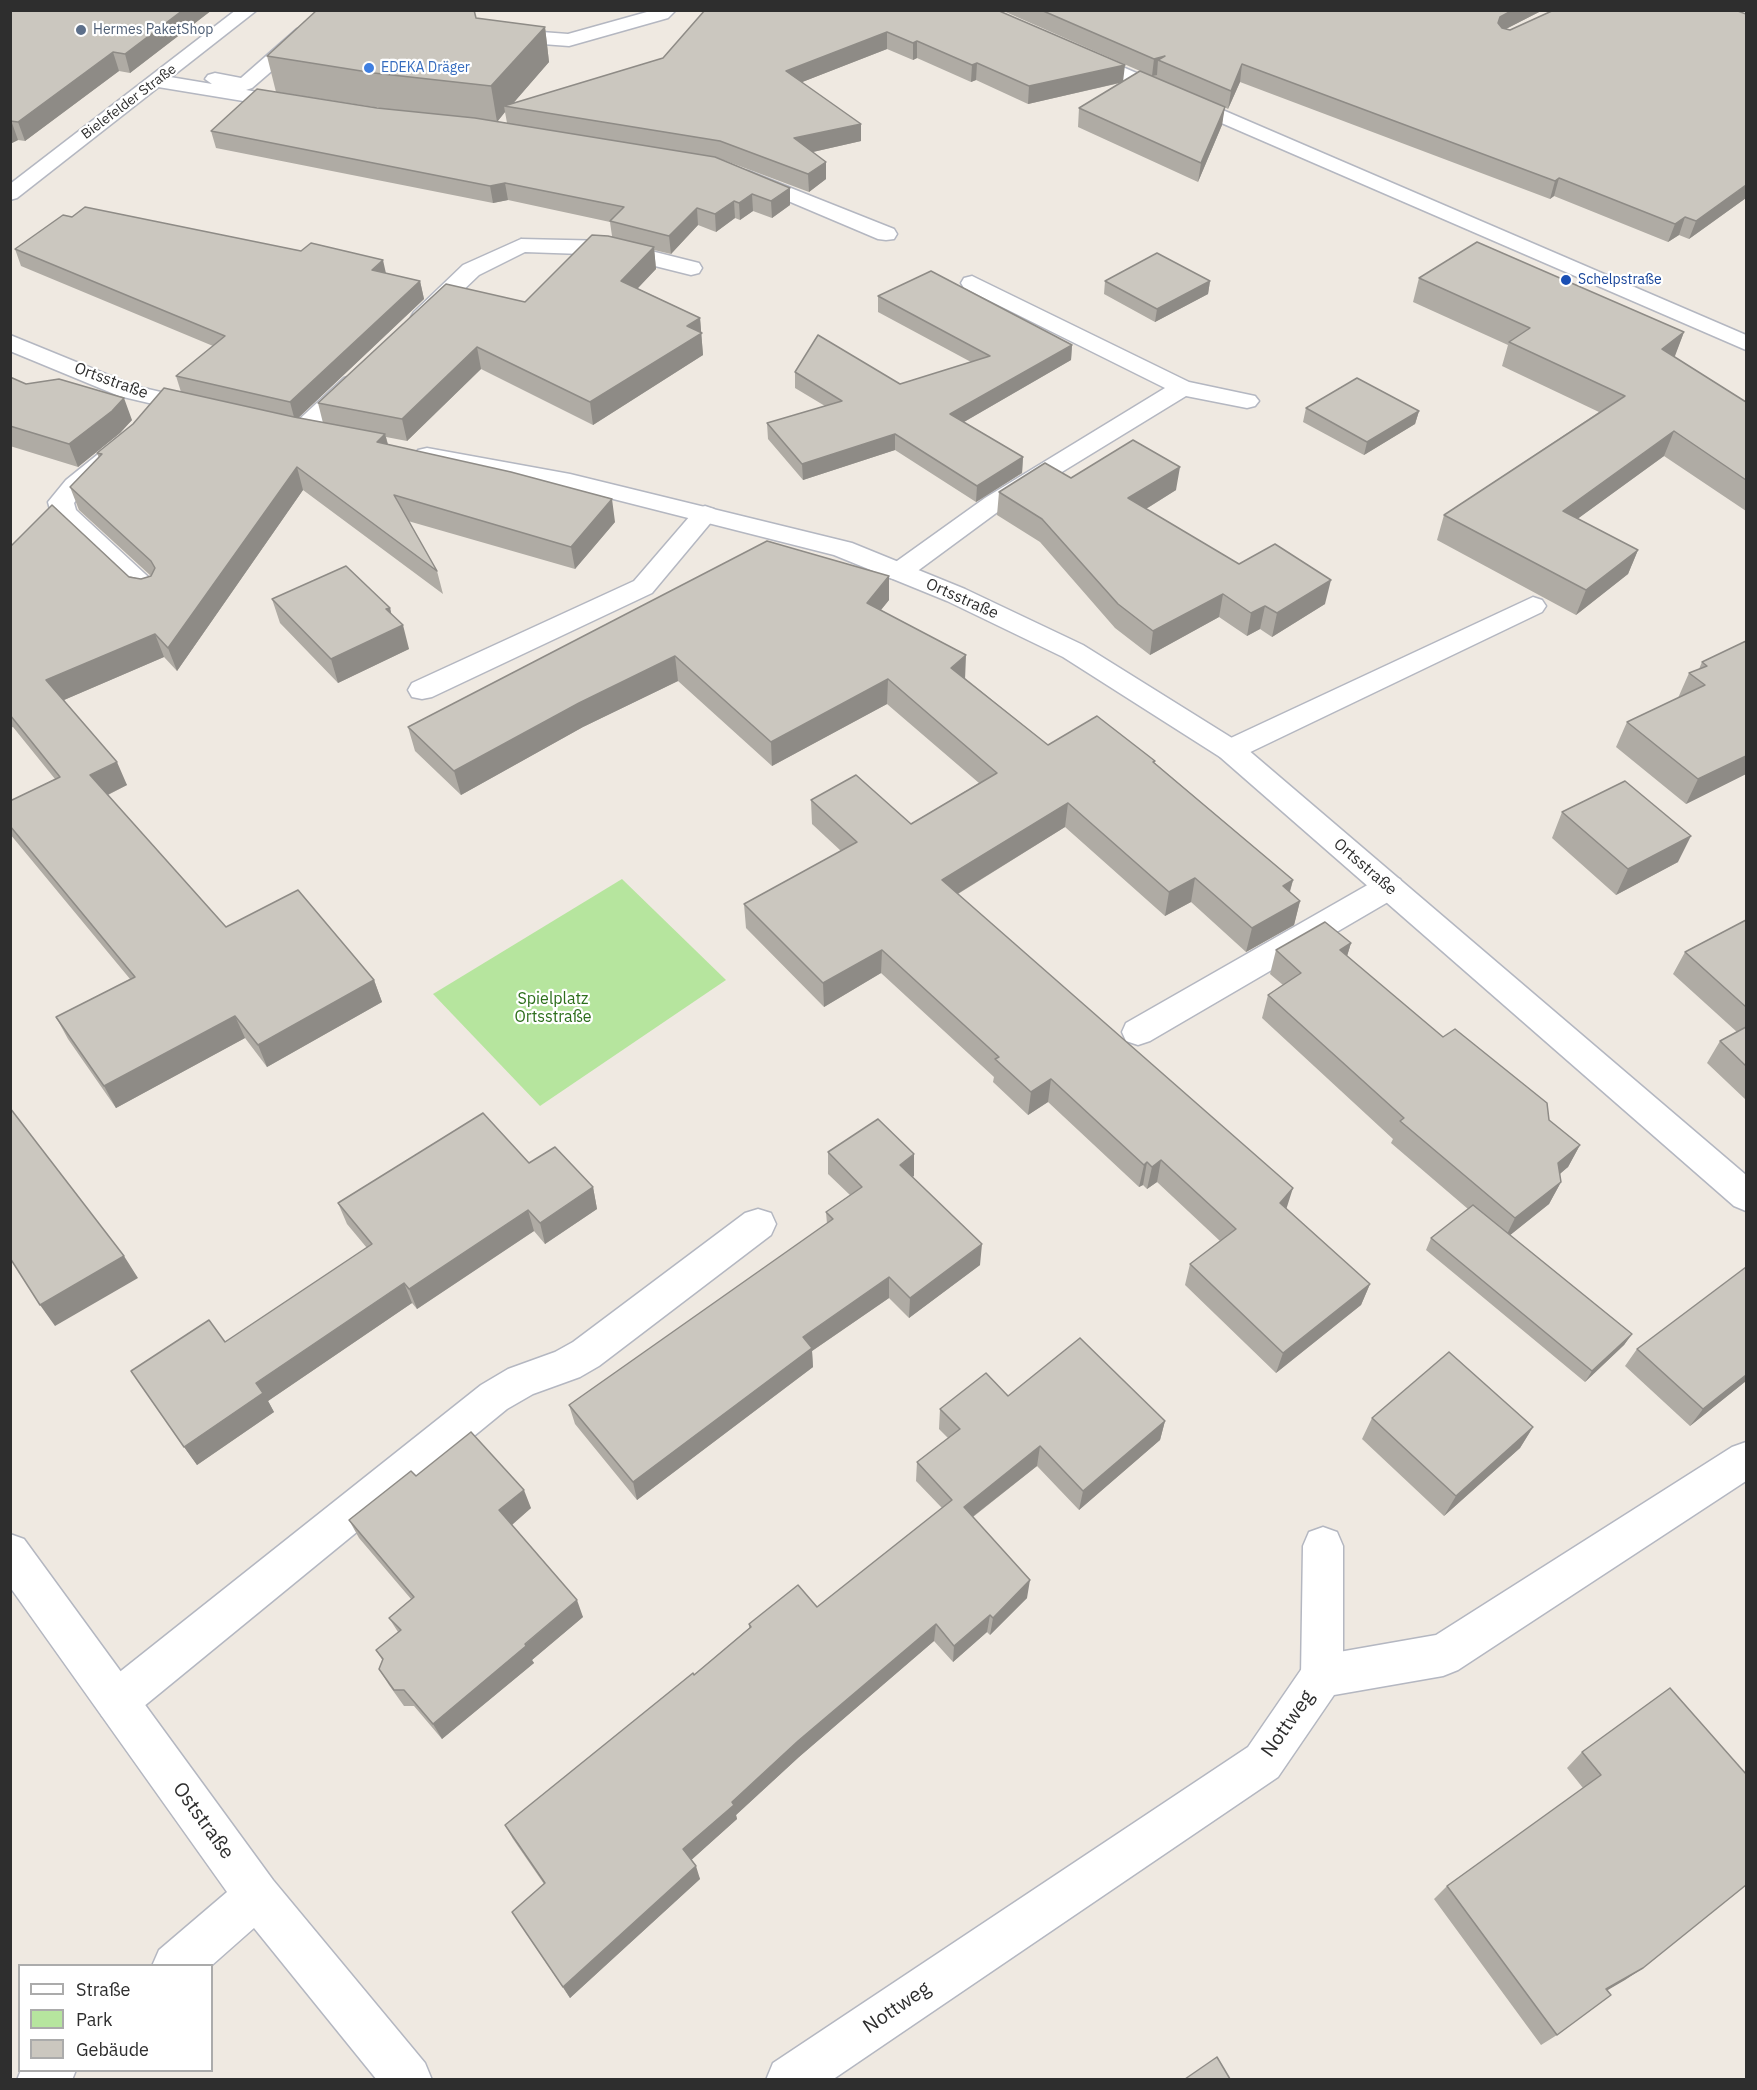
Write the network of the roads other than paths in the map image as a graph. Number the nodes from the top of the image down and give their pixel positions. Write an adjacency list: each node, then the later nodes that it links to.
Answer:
1 (248, 10): 8 (street, Bielefelder Straße)
2 (667, 10): 6 (street)
3 (1735, 10): 4 (street)
4 (1746, 14)
5 (321, 25): 8 (street)
6 (486, 34)
7 (1065, 48): 17 (street)
8 (163, 76): 9 (street); 11 (street, Bielefelder Straße)
9 (311, 106)
10 (732, 171): 12 (street)
11 (10, 194)
12 (886, 234)
13 (691, 268): 15 (street)
14 (972, 283): 19 (street)
15 (410, 328)
16 (10, 342): 20 (street, Ortsstraße)
17 (1746, 343)
18 (368, 368): 24 (street)
19 (1182, 388): 21 (street); 28 (street)
20 (166, 400): 22 (street, Ortsstraße); 23 (street)
21 (1246, 401)
22 (222, 413)
23 (145, 424)
24 (301, 431)
25 (121, 447): 29 (street)
26 (403, 450): 27 (street, Ortsstraße)
27 (705, 514): 28 (street, Ortsstraße); 31 (street)
28 (899, 572): 32 (street, Ortsstraße)
29 (149, 592)
30 (1533, 606): 32 (street)
31 (422, 690)
32 (1230, 750): 33 (street, Ortsstraße)
33 (1389, 887): 34 (street); 35 (street, Ortsstraße)
34 (1138, 1032)
35 (1746, 1196)
36 (758, 1224): 41 (street)
37 (1746, 1460): 40 (street, Nottweg)
38 (1323, 1546): 40 (street)
39 (10, 1553): 41 (street, Oststraße)
40 (1322, 1676): 45 (street, Nottweg)
41 (117, 1701): 42 (street, Oststraße)
42 (257, 1896): 43 (street); 44 (street, Oststraße)
43 (176, 1964)
44 (408, 2079)
45 (790, 2079)

